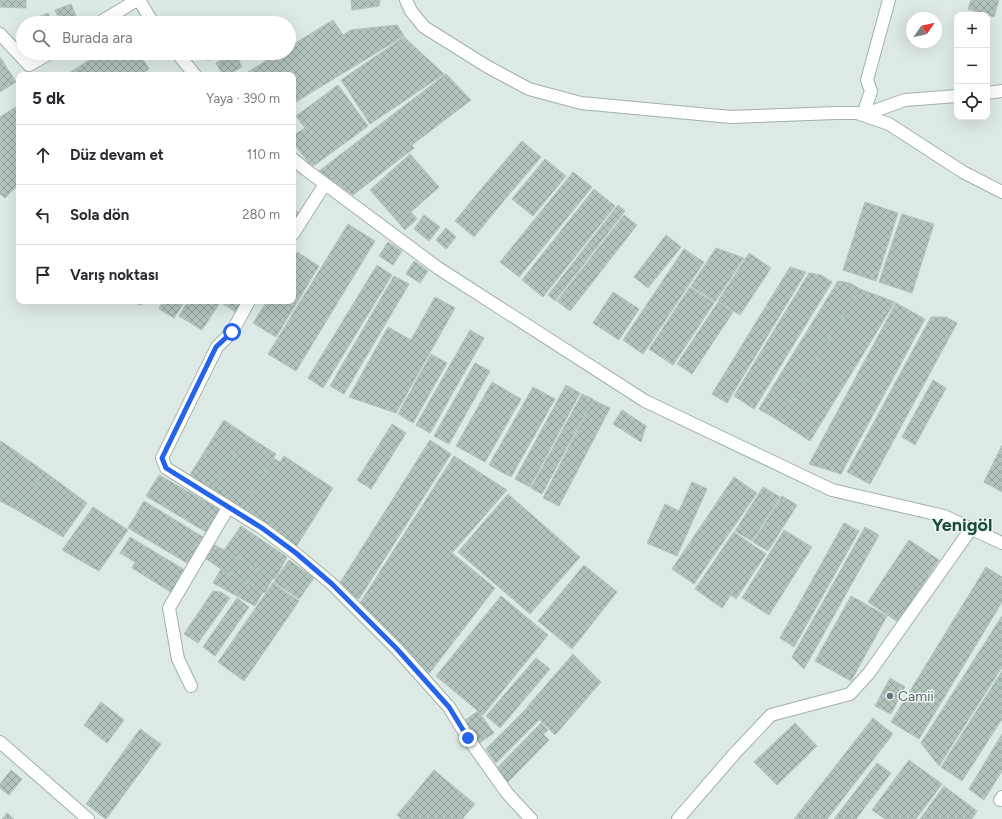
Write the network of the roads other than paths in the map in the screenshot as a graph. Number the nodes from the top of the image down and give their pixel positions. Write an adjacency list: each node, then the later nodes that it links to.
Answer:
1 (138, 0): 4 (street); 5 (street)
2 (406, 0): 15 (street)
3 (889, 0): 15 (street)
4 (111, 16)
5 (148, 16)
6 (0, 34): 7 (street)
7 (16, 51)
8 (24, 60): 9 (street)
9 (38, 60)
10 (183, 60): 11 (street)
11 (193, 72)
12 (1002, 91): 13 (street)
13 (990, 93)
14 (954, 96): 15 (street)
15 (863, 115): 18 (street)
16 (296, 161): 17 (street)
17 (325, 184): 19 (street); 22 (street)
18 (1002, 192)
19 (296, 229)
20 (247, 304): 21 (street)
21 (228, 508): 24 (street); 27 (street)
22 (971, 529): 23 (street); 28 (street)
23 (1002, 543)
24 (191, 686)
25 (0, 742): 26 (street)
26 (88, 819)
27 (532, 819)
28 (678, 819)

